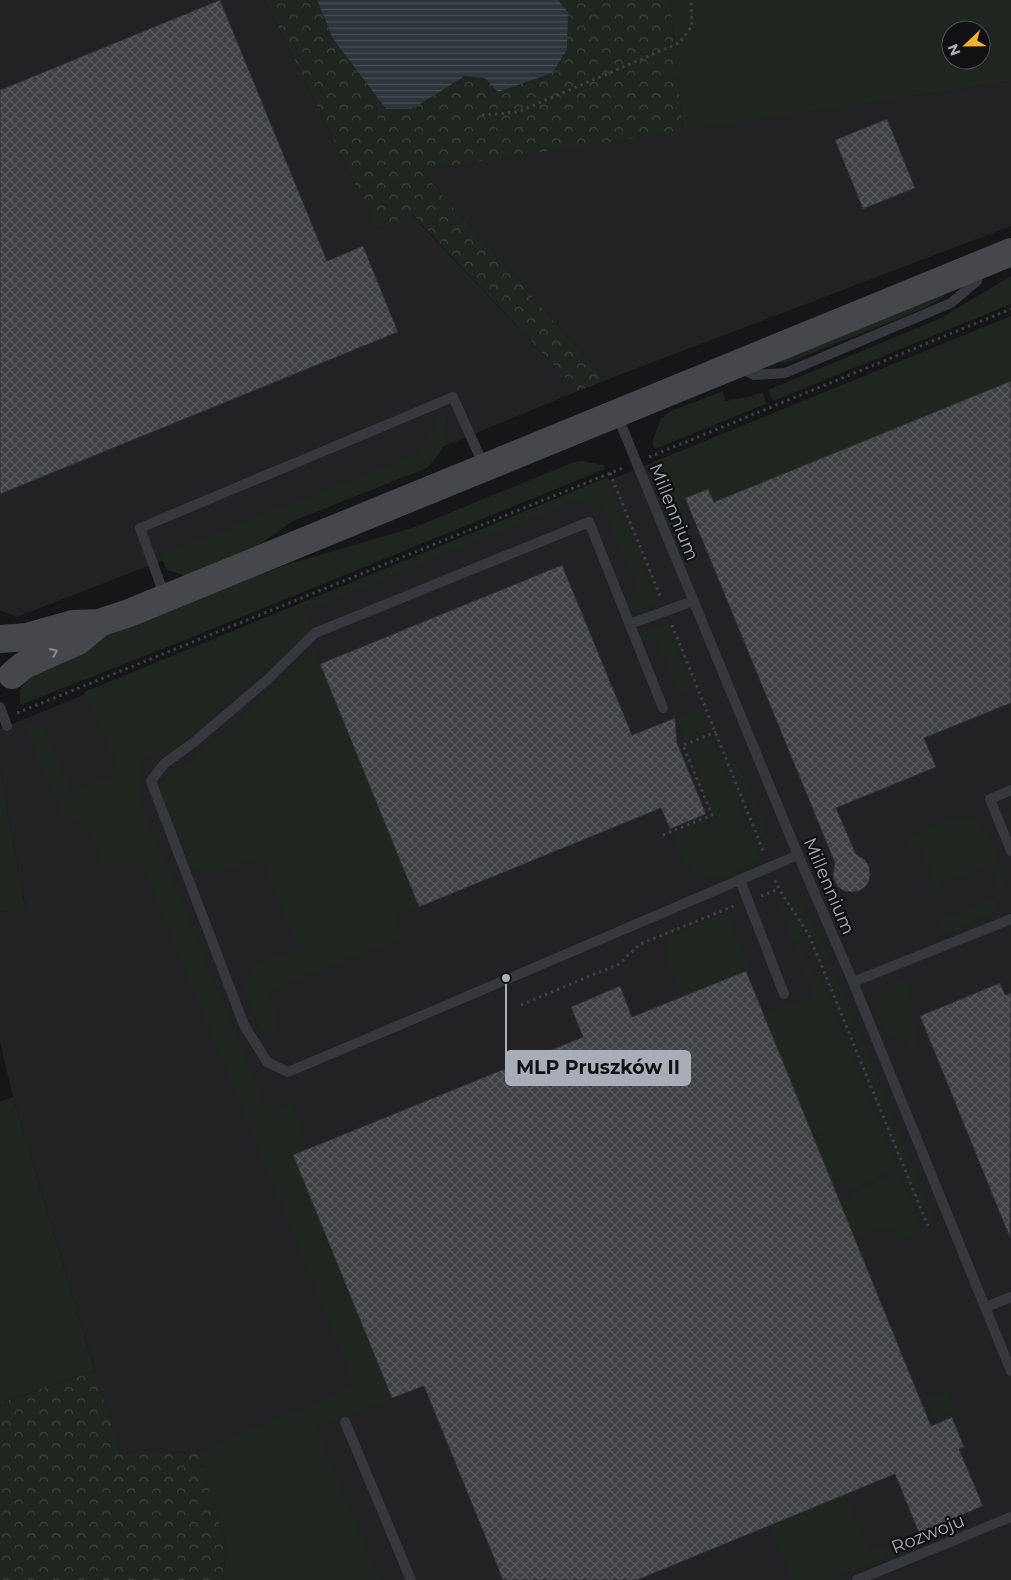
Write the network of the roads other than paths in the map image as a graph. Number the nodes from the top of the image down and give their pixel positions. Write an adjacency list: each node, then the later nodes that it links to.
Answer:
1 (1011, 252): 2 (street)
2 (617, 414): 3 (street); 5 (lane, Millennium)
3 (484, 467): 4 (street); 4 (lane)
4 (165, 598): 6 (street)
5 (693, 601): 7 (lane); 14 (lane, Millennium)
6 (99, 623): 8 (street); 9 (street, one-way to 6)
7 (630, 624): 11 (lane); 15 (lane)
8 (0, 640): 9 (street)
9 (6, 703): 10 (lane)
10 (0, 707)
11 (663, 708)
12 (1011, 790): 13 (lane)
13 (1011, 851)
14 (798, 855): 15 (lane); 17 (lane, Millennium)
15 (740, 880): 18 (lane)
16 (1011, 919): 17 (lane)
17 (853, 982): 20 (lane, Millennium)
18 (784, 994)
19 (1011, 1297): 20 (lane)
20 (986, 1307): 21 (lane, Millennium)
21 (1011, 1371)
22 (345, 1422): 24 (lane)
23 (1011, 1517): 25 (lane, Rozwoju)
24 (411, 1580)
25 (857, 1580)

